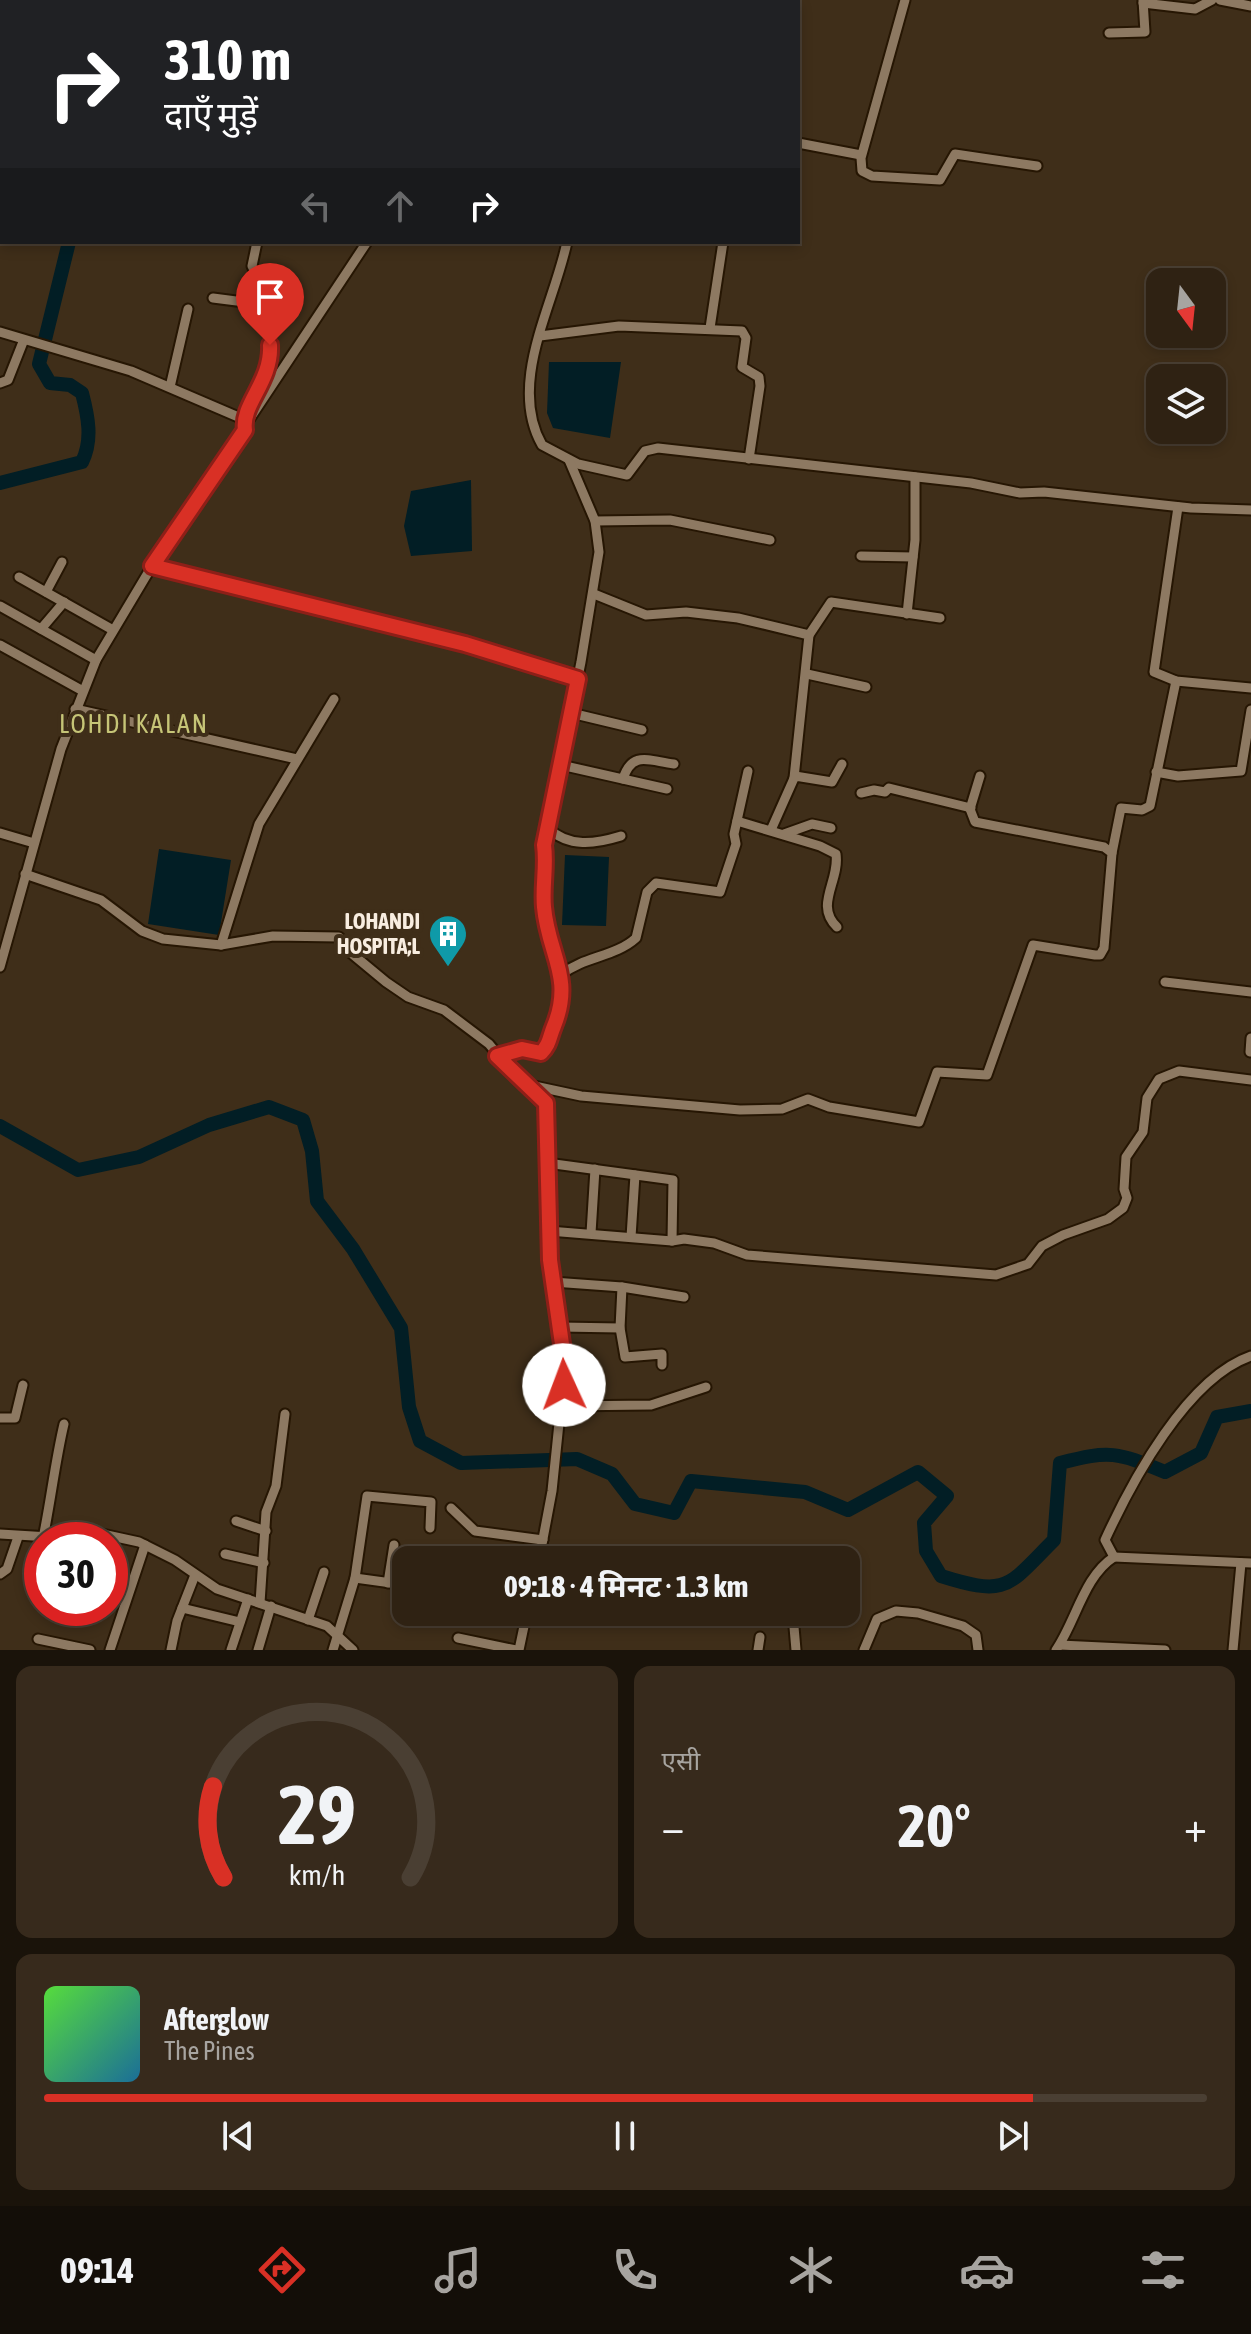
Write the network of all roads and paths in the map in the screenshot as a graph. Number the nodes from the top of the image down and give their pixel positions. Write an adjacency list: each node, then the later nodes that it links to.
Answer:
1 (905, 0): 8 (street)
2 (1220, 0): 5 (street)
3 (1208, 1): 4 (street)
4 (1143, 2): 6 (street)
5 (1251, 6)
6 (1109, 33)
7 (800, 143): 8 (street)
8 (861, 155): 9 (street)
9 (1037, 166)
10 (257, 244): 15 (street)
11 (366, 244): 24 (street)
12 (566, 244): 19 (street)
13 (723, 244): 17 (street)
14 (213, 298): 15 (street)
15 (267, 305): 23 (street)
16 (188, 309): 22 (street)
17 (710, 328): 19 (street); 25 (street)
18 (0, 332): 20 (street)
19 (540, 336): 26 (street)
20 (23, 342): 21 (street); 22 (street)
21 (0, 383)
22 (170, 387): 23 (street)
23 (243, 419): 24 (street)
24 (245, 430): 35 (street)
25 (749, 459): 26 (street); 27 (street)
26 (569, 460): 30 (street)
27 (915, 477): 28 (street); 33 (street)
28 (1178, 507): 29 (street); 50 (street)
29 (1251, 510)
30 (595, 521): 31 (street); 38 (street)
31 (770, 540)
32 (861, 556): 33 (street)
33 (913, 557): 41 (street)
34 (62, 562): 37 (street)
35 (152, 566): 44 (street); 49 (street)
36 (19, 577): 37 (street)
37 (46, 592): 39 (street)
38 (594, 594): 45 (street); 49 (street)
39 (64, 602): 43 (street); 44 (street)
40 (0, 606): 43 (street)
41 (907, 614): 42 (street); 45 (street)
42 (940, 618)
43 (41, 629): 47 (street)
44 (113, 630): 47 (street)
45 (809, 635): 48 (street)
46 (0, 645): 53 (street)
47 (96, 660): 53 (street)
48 (807, 674): 51 (street); 66 (street)
49 (578, 679): 57 (street)
50 (1176, 681): 52 (street); 64 (street)
51 (866, 687)
52 (1251, 688)
53 (83, 691): 55 (street)
54 (334, 699): 59 (street)
55 (75, 709): 59 (street); 78 (street)
56 (1251, 710): 64 (street)
57 (571, 713): 58 (street); 62 (street)
58 (642, 730)
59 (297, 759): 82 (street)
60 (674, 764): 67 (street)
61 (842, 764): 66 (street)
62 (561, 765): 67 (street); 72 (street)
63 (748, 771): 71 (street)
64 (1156, 772): 79 (street)
65 (980, 776): 70 (street)
66 (794, 778): 74 (street)
67 (623, 779): 68 (street)
68 (667, 789)
69 (861, 793): 70 (street)
70 (971, 808): 79 (street)
71 (737, 821): 74 (street); 84 (street)
72 (548, 828): 77 (street); 84 (street)
73 (831, 828): 76 (street)
74 (771, 830): 76 (street)
75 (0, 833): 78 (street)
76 (784, 834): 81 (street)
77 (621, 836)
78 (34, 843): 80 (street)
79 (1112, 853): 91 (street)
80 (25, 874): 82 (street); 83 (street)
81 (837, 927)
82 (221, 945): 89 (street)
83 (0, 967)
84 (562, 974): 89 (street)
85 (1165, 982): 86 (street)
86 (1251, 992)
87 (1251, 1038): 88 (street)
88 (1250, 1052)
89 (497, 1056): 91 (street)
90 (1251, 1080): 98 (street)
91 (522, 1084): 92 (street)
92 (547, 1163): 93 (street); 95 (street)
93 (595, 1169): 94 (street); 96 (street)
94 (635, 1175): 97 (street); 98 (street)
95 (549, 1231): 96 (street); 99 (street)
96 (591, 1233): 97 (street)
97 (631, 1237): 98 (street)
98 (672, 1241)
99 (553, 1282): 100 (street); 102 (street)
100 (622, 1287): 101 (street); 103 (street)
101 (684, 1297)
102 (560, 1327): 103 (street); 108 (street)
103 (620, 1328): 105 (street)
104 (1251, 1356): 126 (street)
105 (662, 1365)
106 (23, 1385): 110 (street)
107 (706, 1387): 108 (street)
108 (563, 1406): 120 (street)
109 (285, 1414): 116 (street)
110 (0, 1418)
111 (64, 1424): 114 (street)
112 (451, 1508): 120 (street)
113 (236, 1521): 116 (street)
114 (45, 1522)
115 (430, 1528): 132 (street)
116 (266, 1531): 127 (street)
117 (0, 1534): 118 (street)
118 (18, 1537): 119 (street); 130 (street)
119 (24, 1537)
120 (543, 1540): 124 (street)
121 (128, 1541): 122 (street)
122 (145, 1545): 131 (street); 149 (street)
123 (394, 1545): 133 (street)
124 (542, 1546)
125 (225, 1554): 127 (street)
126 (1114, 1557): 128 (street); 147 (street)
127 (264, 1563): 136 (street)
128 (1246, 1563): 161 (street)
129 (324, 1572): 139 (street)
130 (0, 1574)
131 (195, 1575): 135 (street); 138 (street)
132 (355, 1578): 133 (street); 143 (street)
133 (388, 1583): 134 (street)
134 (392, 1583)
135 (248, 1599): 136 (street); 140 (street)
136 (260, 1603): 137 (street)
137 (271, 1606): 139 (street); 152 (street)
138 (182, 1608): 140 (street); 150 (street)
139 (308, 1620): 143 (street)
140 (240, 1622): 151 (street)
141 (524, 1626): 155 (street)
142 (794, 1627): 157 (street)
143 (338, 1634): 153 (street); 154 (street)
144 (760, 1637): 156 (street)
145 (458, 1638): 155 (street)
146 (38, 1639): 148 (street)
147 (1058, 1648): 160 (street)
148 (90, 1650)
149 (110, 1650)
150 (171, 1650)
151 (231, 1650)
152 (258, 1650)
153 (333, 1650)
154 (353, 1650)
155 (518, 1650)
156 (758, 1650)
157 (796, 1650)
158 (864, 1650): 159 (street)
159 (978, 1650)
160 (1165, 1650)
161 (1233, 1650)

